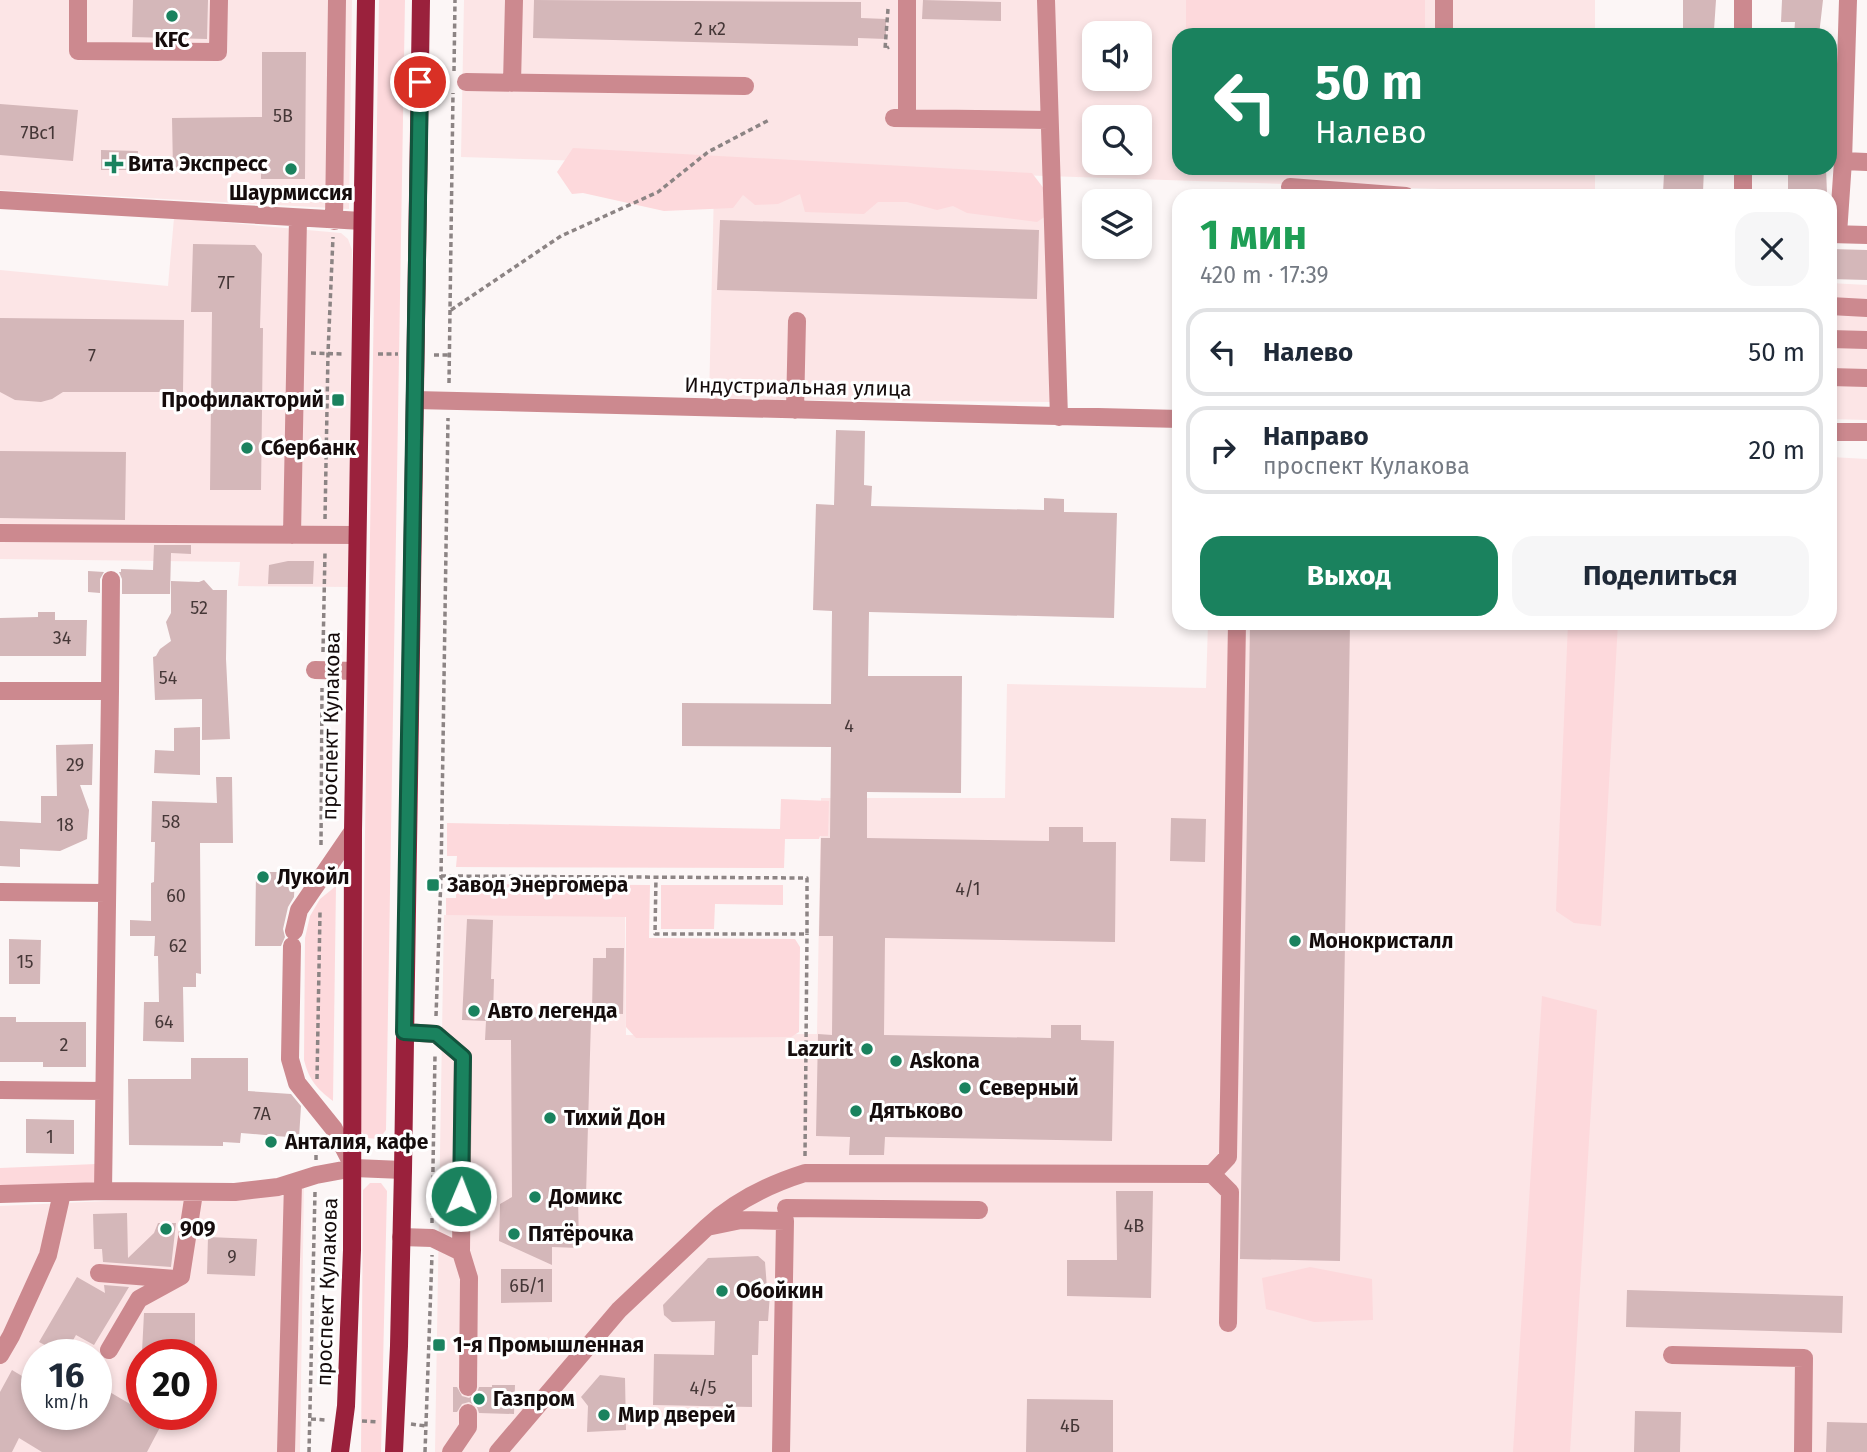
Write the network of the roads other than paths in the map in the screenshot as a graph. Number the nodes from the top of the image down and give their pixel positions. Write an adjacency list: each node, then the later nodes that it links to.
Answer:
1 (78, 0): 2 (street)
2 (219, 0)
3 (337, 0): 25 (street)
4 (366, 0): 26 (main road, проспект Кулакова)
5 (421, 0): 36 (main road)
6 (514, 0): 15 (street)
7 (907, 0): 17 (street)
8 (1046, 0): 17 (street)
9 (1444, 0): 12 (street)
10 (1744, 0): 13 (street)
11 (1847, 0): 18 (street)
12 (1444, 28)
13 (1743, 28)
14 (466, 82): 15 (street)
15 (512, 83): 16 (street)
16 (745, 86)
17 (1048, 120): 38 (street)
18 (1843, 161): 19 (street); 23 (street)
19 (1867, 162)
20 (1290, 187): 21 (street)
21 (1316, 189)
22 (0, 200): 24 (street)
23 (1837, 210)
24 (298, 218): 25 (street); 43 (street)
25 (334, 221): 26 (street)
26 (362, 221): 44 (main road, проспект Кулакова)
27 (1837, 234): 28 (street)
28 (1867, 235)
29 (1837, 306): 30 (street)
30 (1867, 308)
31 (797, 321): 37 (street)
32 (1837, 339): 33 (street)
33 (1867, 340)
34 (1837, 377): 35 (street)
35 (1867, 378)
36 (415, 400): 37 (street, Индустриальная улица); 54 (main road)
37 (795, 410): 38 (street, Индустриальная улица)
38 (1059, 417): 39 (street, Индустриальная улица)
39 (1172, 419)
40 (1837, 432): 41 (street)
41 (1867, 432)
42 (0, 533): 43 (street)
43 (292, 535): 44 (street)
44 (357, 535): 48 (main road, проспект Кулакова)
45 (111, 580): 50 (street)
46 (1237, 630): 59 (street)
47 (318, 670): 48 (street)
48 (355, 671): 51 (main road, проспект Кулакова)
49 (0, 691): 50 (street)
50 (110, 691): 53 (street)
51 (353, 831): 57 (main road, проспект Кулакова); 57 (street)
52 (0, 892): 53 (street)
53 (107, 892): 56 (street)
54 (404, 1032): 58 (main road); 70 (street)
55 (0, 1090): 56 (street)
56 (104, 1091): 62 (street)
57 (354, 1168): 58 (street); 61 (street); 80 (main road, проспект Кулакова)
58 (403, 1170): 69 (main road)
59 (1212, 1174): 60 (street); 73 (street)
60 (796, 1176): 67 (street); 68 (street)
61 (293, 1184): 64 (street); 79 (street)
62 (103, 1191): 63 (street); 64 (street)
63 (62, 1193): 65 (street); 75 (street)
64 (194, 1193): 72 (street)
65 (0, 1194)
66 (979, 1210): 67 (street)
67 (786, 1214): 68 (street); 84 (street)
68 (707, 1227): 83 (street)
69 (401, 1237): 70 (street); 81 (main road)
70 (461, 1252): 77 (street)
71 (99, 1273): 72 (street)
72 (175, 1279): 74 (street)
73 (1228, 1323)
74 (112, 1345)
75 (0, 1355)
76 (1672, 1355): 85 (street)
77 (468, 1387)
78 (468, 1413): 82 (street)
79 (286, 1452)
80 (340, 1452)
81 (394, 1452)
82 (451, 1452)
83 (498, 1452)
84 (781, 1452)
85 (1803, 1452)

